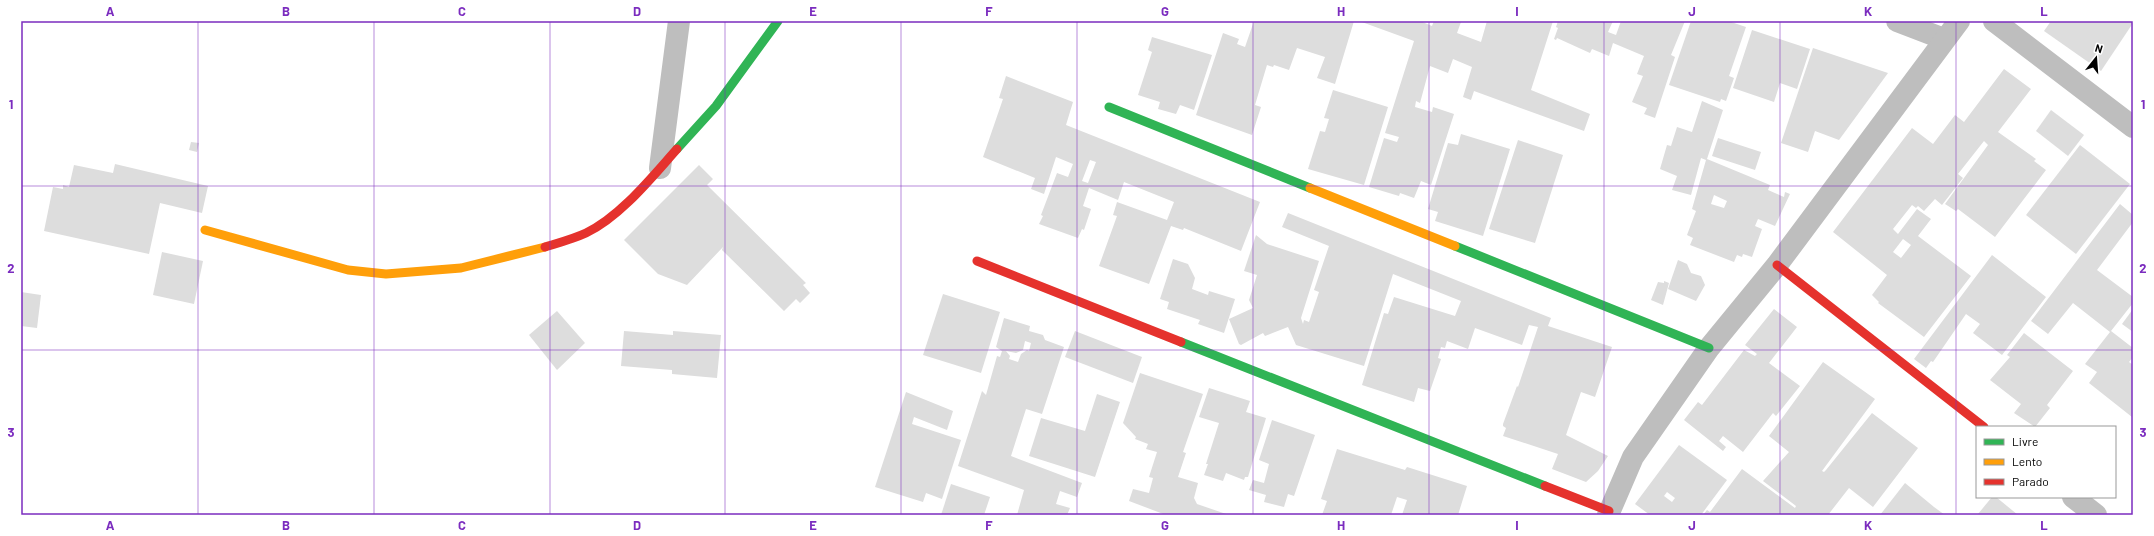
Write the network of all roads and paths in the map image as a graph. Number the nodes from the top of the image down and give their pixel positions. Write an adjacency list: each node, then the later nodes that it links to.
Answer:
1 (678, 21): 9 (street)
2 (778, 21): 9 (street)
3 (1897, 21): 6 (street)
4 (1959, 21): 6 (street)
5 (1994, 21): 8 (street)
6 (1944, 39): 12 (street)
7 (1109, 107): 13 (street)
8 (2133, 127)
9 (660, 168): 10 (street)
10 (205, 230)
11 (977, 261): 16 (street)
12 (1777, 265): 13 (street); 14 (street)
13 (1709, 348): 16 (street)
14 (1983, 426)
15 (2074, 498): 17 (street)
16 (1608, 513)
17 (2096, 515)

